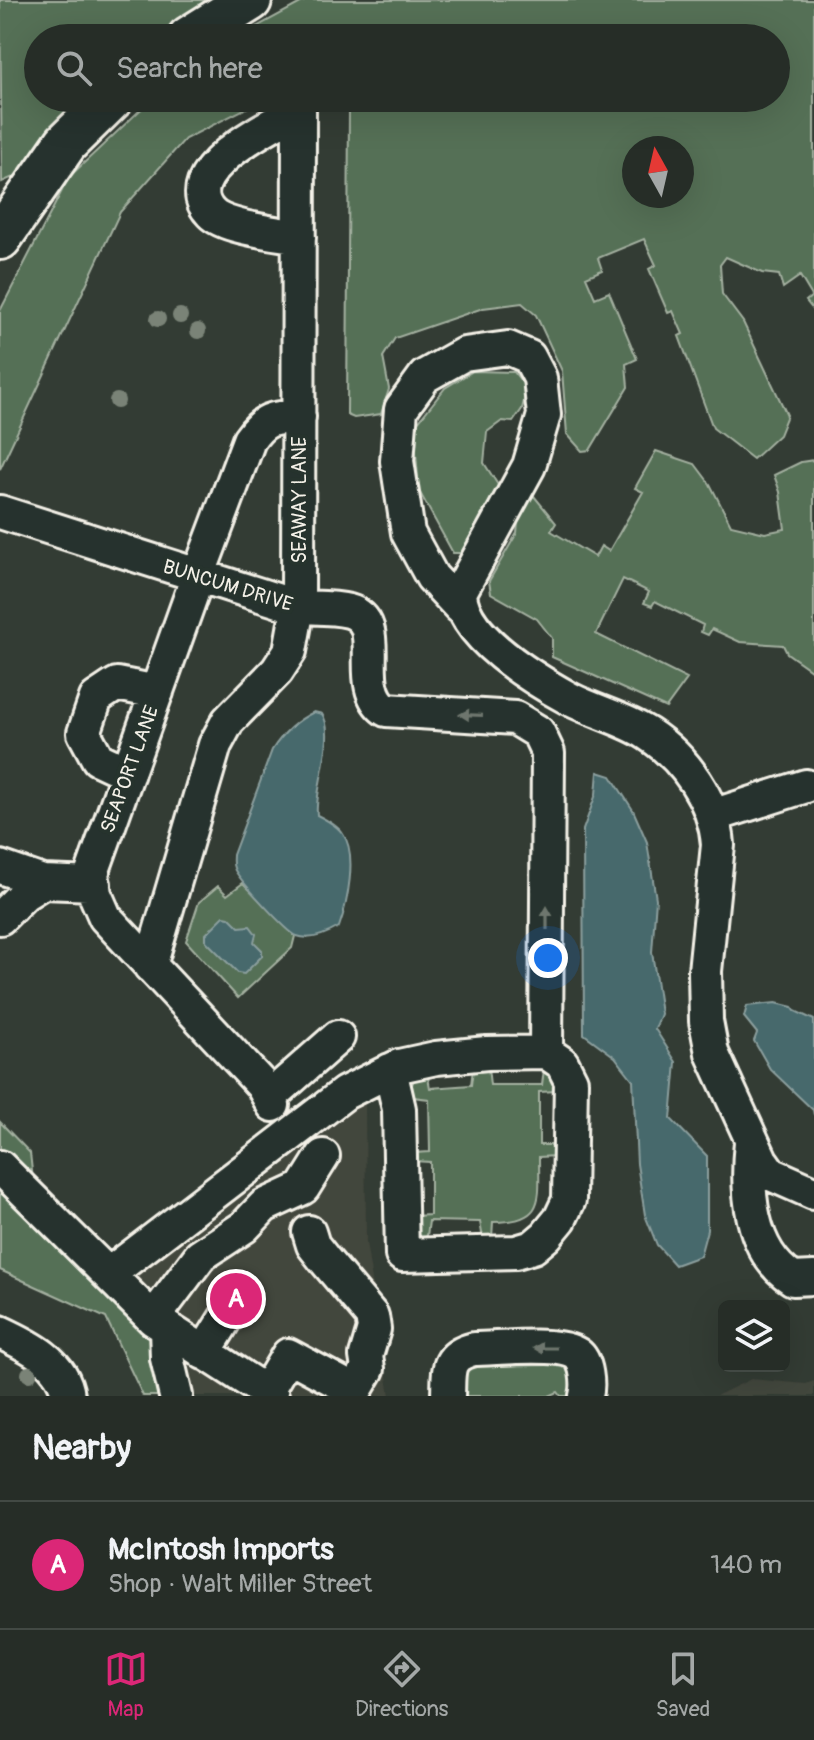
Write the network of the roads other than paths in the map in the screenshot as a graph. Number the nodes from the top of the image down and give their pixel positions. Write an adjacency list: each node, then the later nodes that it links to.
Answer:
1 (250, 0): 2 (main road)
2 (211, 24)
3 (98, 112): 7 (main road)
4 (295, 112): 6 (street, SEAWAY LANE)
5 (309, 112): 6 (street, SEAWAY LANE)
6 (299, 237): 8 (street, SEAWAY LANE)
7 (0, 238)
8 (299, 417): 10 (street, SEAPORT LANE); 11 (street, SEAWAY LANE)
9 (0, 512): 10 (street, BUNCUM DRIVE)
10 (198, 576): 11 (street, BUNCUM DRIVE); 13 (street, SEAPORT LANE)
11 (298, 607): 21 (street, SEAWAY LANE); 23 (street, BUNCUM DRIVE, one-way to 11)
12 (460, 607): 12 (street); 16 (street)
13 (157, 692): 14 (street, SEAPORT LANE); 14 (street)
14 (128, 773): 19 (street, SEAPORT LANE)
15 (806, 786): 16 (street)
16 (712, 816): 27 (street)
17 (0, 867): 18 (street)
18 (43, 882): 19 (street); 20 (street)
19 (94, 884): 21 (street)
20 (0, 918)
21 (150, 966): 25 (street)
22 (338, 1037): 25 (street)
23 (546, 1052): 24 (street); 24 (street)
24 (390, 1070): 26 (street)
25 (272, 1101): 26 (street)
26 (286, 1138): 32 (street)
27 (751, 1142): 30 (street); 33 (street)
28 (323, 1156): 35 (street)
29 (0, 1167): 32 (street)
30 (814, 1193)
31 (309, 1232): 38 (street)
32 (109, 1274): 35 (street)
33 (814, 1278)
34 (228, 1314): 37 (street)
35 (160, 1324): 37 (street); 40 (street)
36 (0, 1332): 39 (street)
37 (204, 1353): 38 (street)
38 (269, 1394)
39 (68, 1396)
40 (176, 1396)
41 (448, 1396): 42 (street, one-way to 41)
42 (586, 1396)

